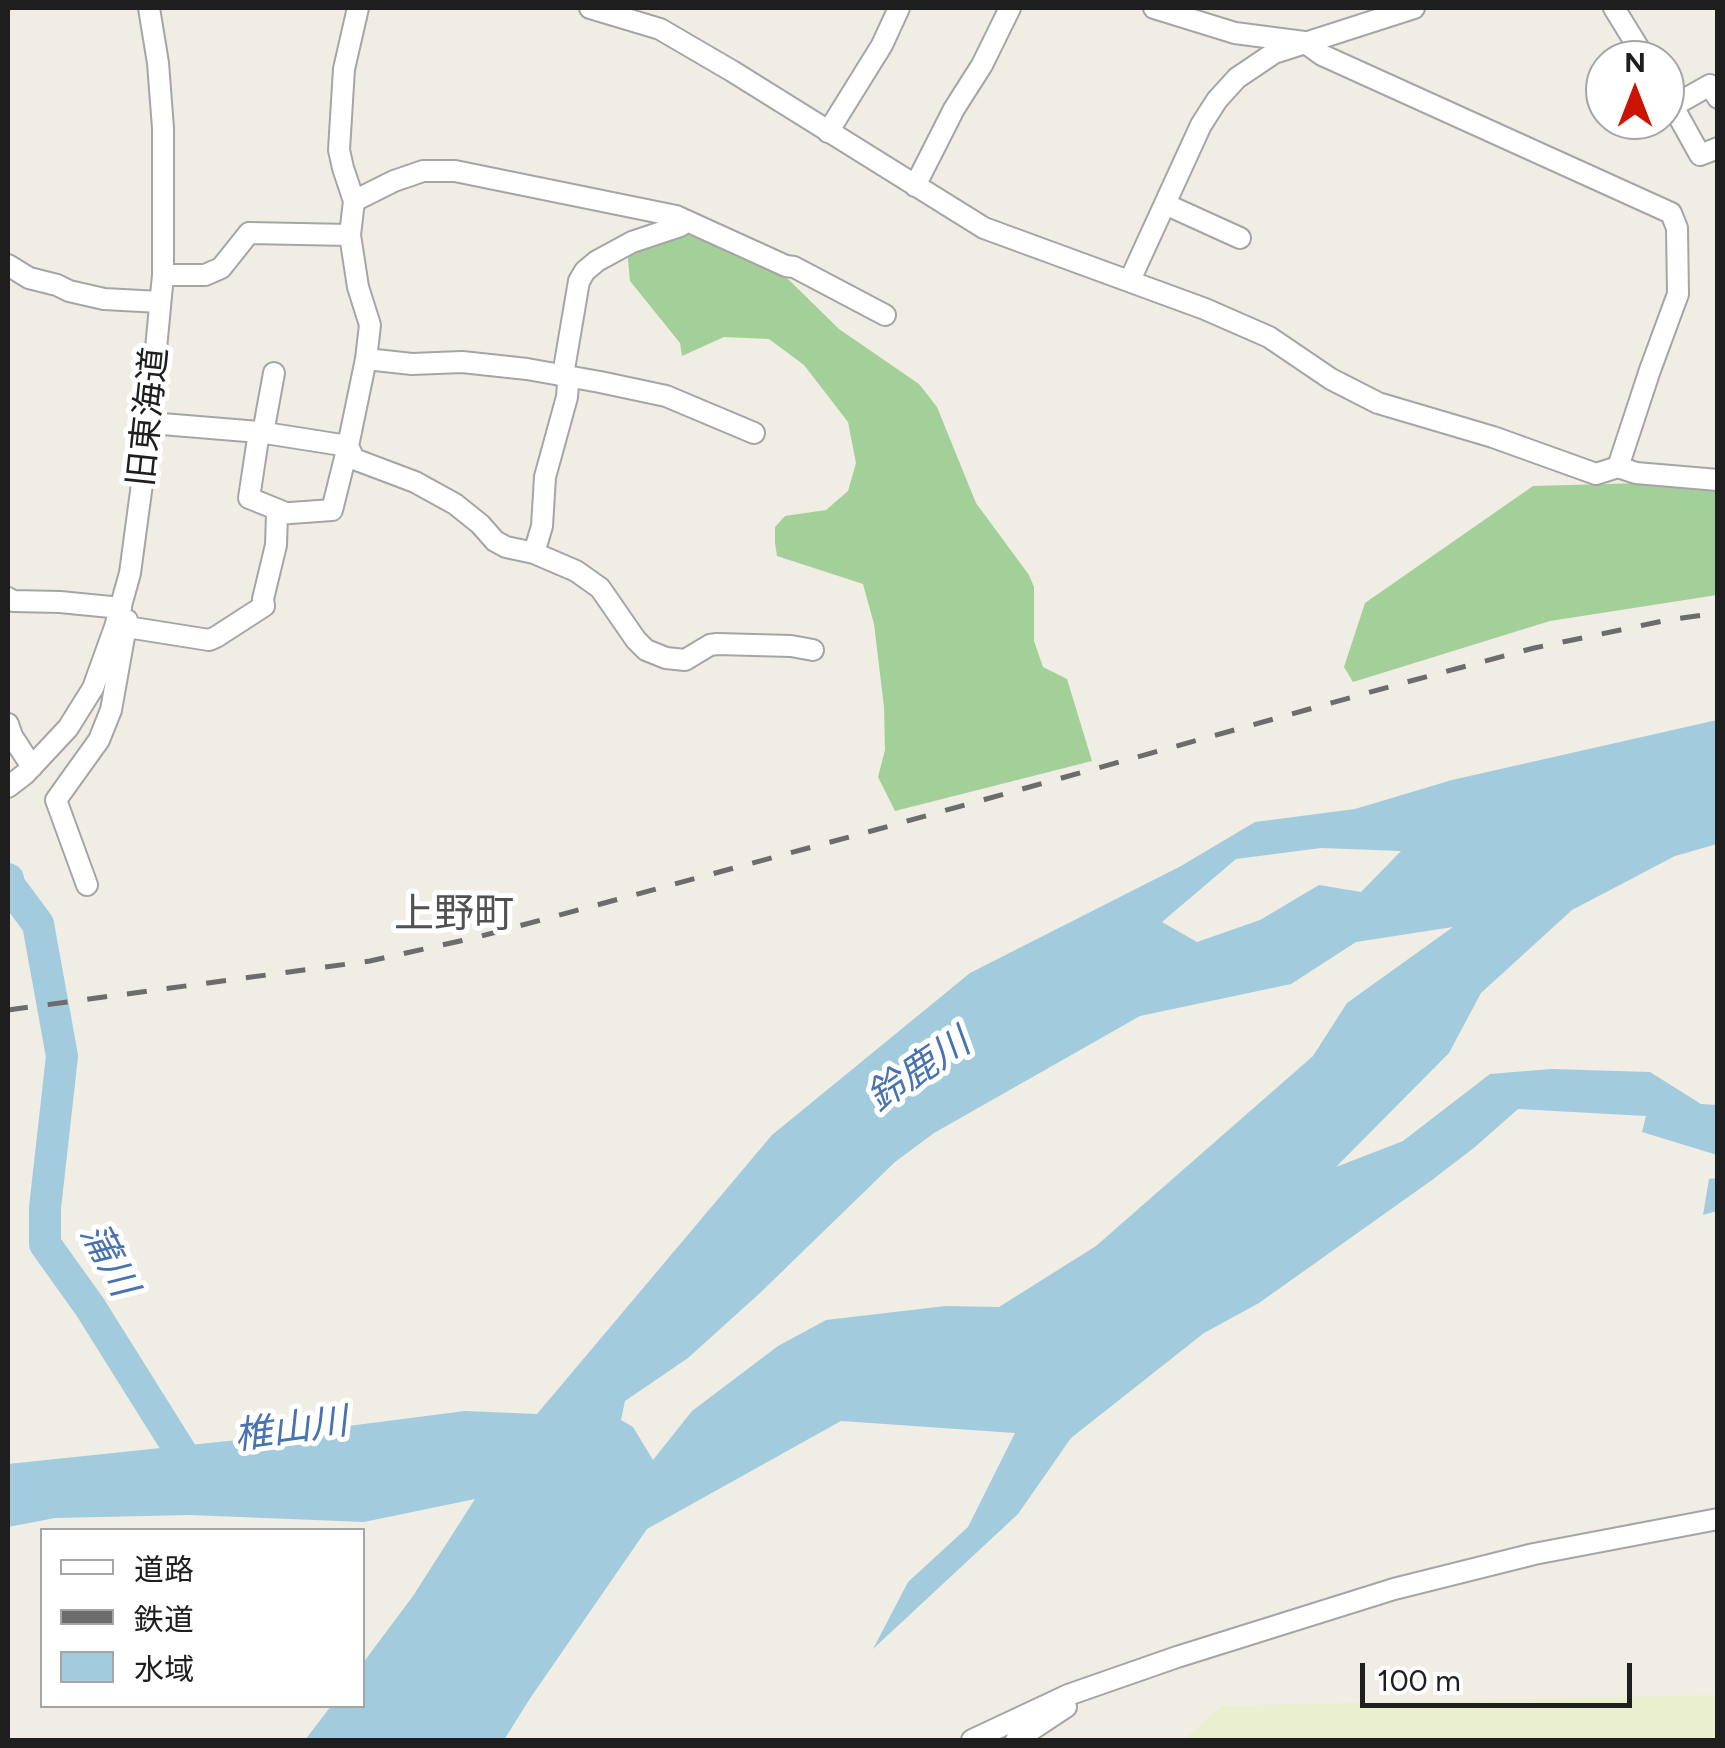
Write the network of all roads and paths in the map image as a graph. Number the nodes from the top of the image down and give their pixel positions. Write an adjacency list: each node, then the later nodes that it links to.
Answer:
1 (149, 8): 23 (street, 旧東海道)
2 (358, 8): 17 (street)
3 (899, 8): 14 (street)
4 (1010, 8): 16 (street)
5 (1154, 8): 10 (street)
6 (1414, 8): 10 (street)
7 (1614, 8): 9 (street)
8 (598, 9): 14 (street)
9 (1634, 40)
10 (1304, 42): 18 (street); 34 (street)
11 (1685, 94): 12 (street)
12 (1718, 98)
13 (1685, 128): 15 (street)
14 (828, 132): 16 (street)
15 (1718, 148)
16 (916, 186): 24 (street)
17 (354, 202): 19 (street); 20 (street)
18 (1165, 204): 21 (street); 24 (street)
19 (687, 220): 26 (street); 29 (street)
20 (350, 235): 23 (street); 27 (street)
21 (1240, 238)
22 (8, 266): 25 (street)
23 (162, 275): 25 (street, 旧東海道)
24 (1130, 280): 34 (street)
25 (160, 302): 30 (street, 旧東海道)
26 (885, 315)
27 (366, 359): 29 (street); 33 (street)
28 (274, 373): 31 (street)
29 (563, 375): 32 (street); 37 (street)
30 (150, 423): 31 (street); 39 (street, 旧東海道)
31 (261, 433): 33 (street); 36 (street)
32 (754, 433)
33 (348, 446): 36 (street); 37 (street)
34 (1618, 467): 35 (street)
35 (1718, 480)
36 (286, 513): 39 (street)
37 (534, 553): 40 (street)
38 (8, 598): 39 (street)
39 (124, 618): 42 (street, 旧東海道); 43 (street)
40 (813, 650)
41 (8, 724): 42 (street)
42 (21, 776)
43 (88, 885)
44 (1718, 1519): 45 (street)
45 (1068, 1695): 46 (street); 47 (street)
46 (972, 1740)
47 (1016, 1740)

